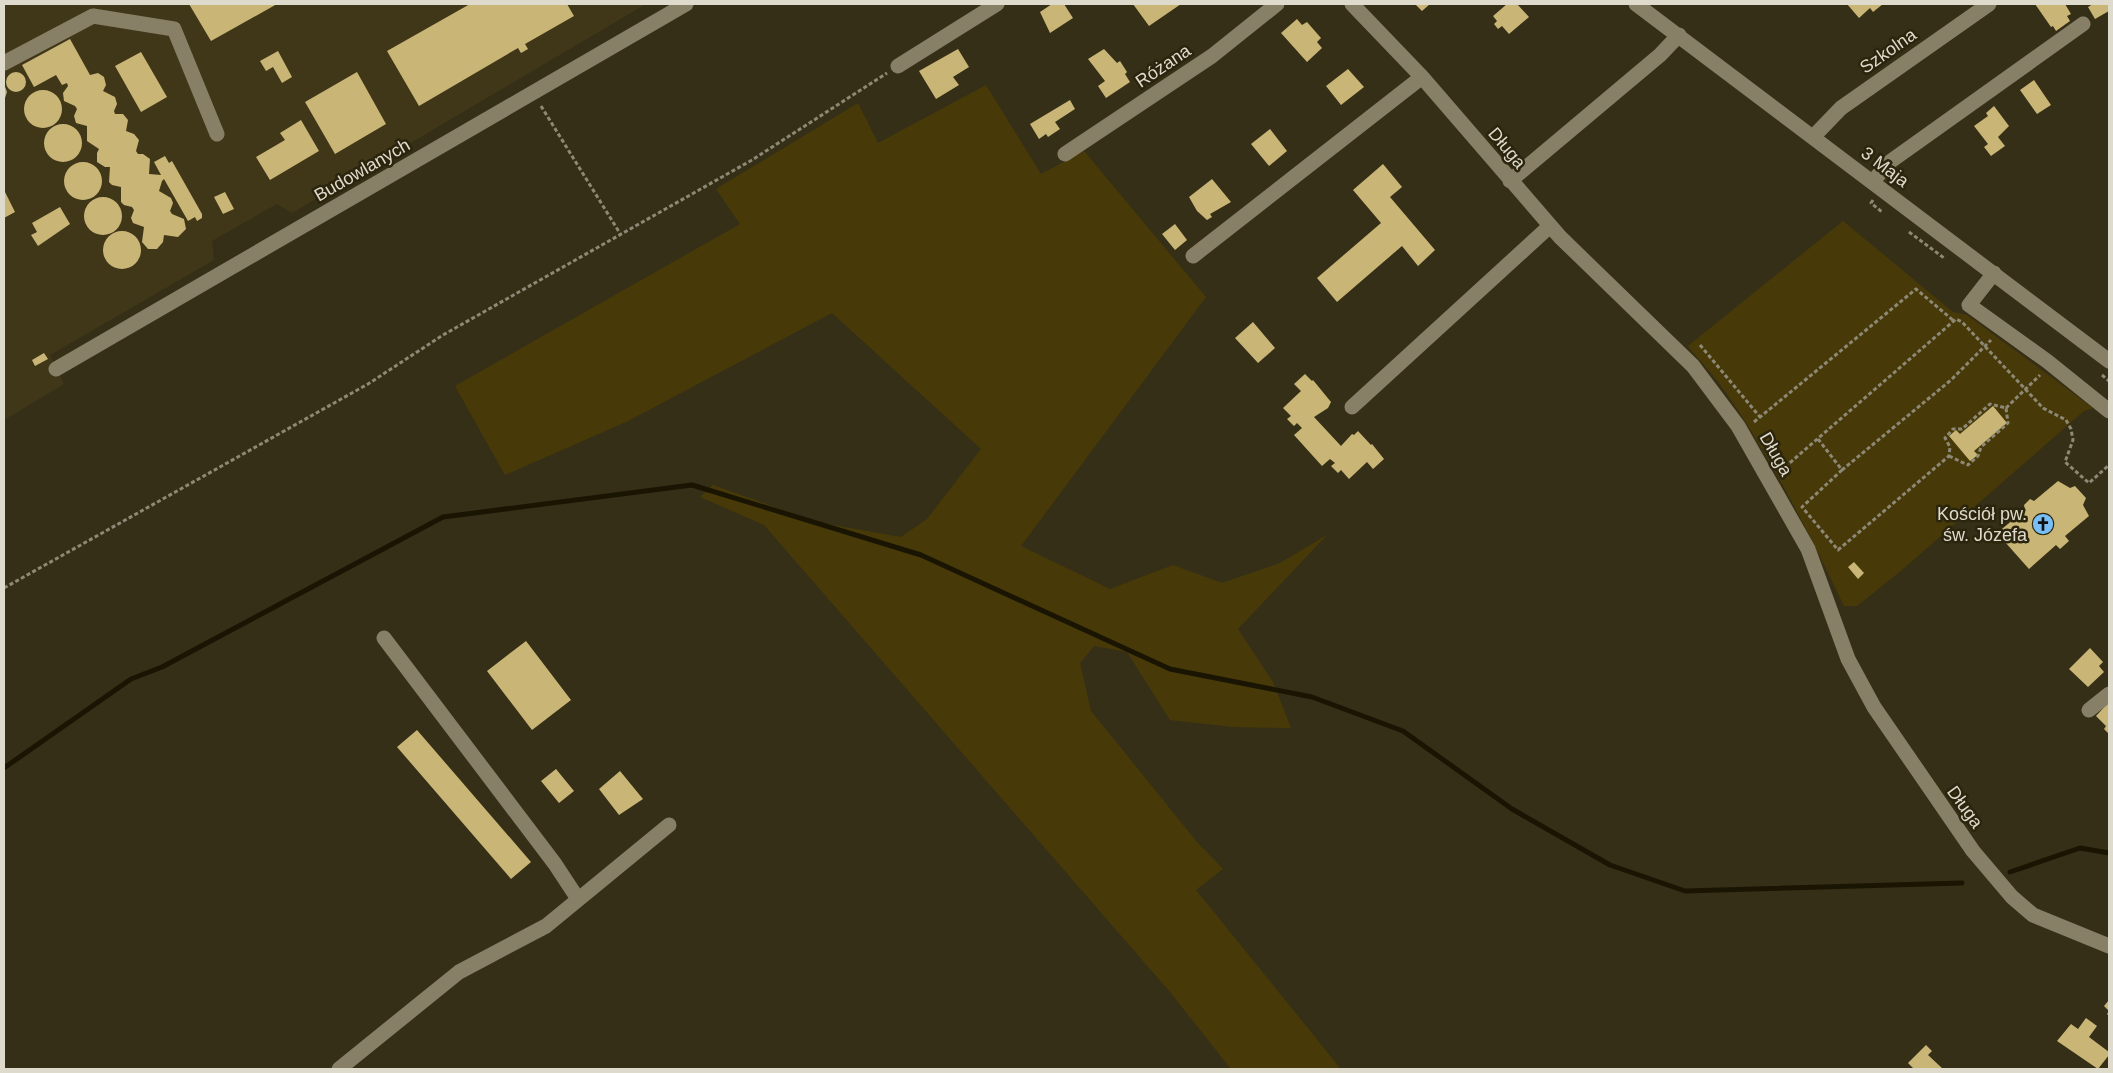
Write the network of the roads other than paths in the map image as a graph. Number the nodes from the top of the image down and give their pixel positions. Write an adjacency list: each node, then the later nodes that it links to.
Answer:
1 (686, 4): 21 (street, Budowlanych)
2 (997, 4): 10 (street)
3 (1277, 4): 14 (street, Różana)
4 (1352, 4): 11 (street, Długa)
5 (1636, 4): 8 (street, 3 Maja)
6 (1989, 4): 13 (street, Szkolna)
7 (2083, 24): 16 (street)
8 (1678, 35): 13 (street, 3 Maja); 15 (street)
9 (4, 64): 12 (street)
10 (898, 66)
11 (1422, 77): 15 (street, Długa); 18 (street)
12 (217, 134)
13 (1814, 136): 16 (street, 3 Maja)
14 (1065, 154)
15 (1510, 180): 17 (street, Długa)
16 (1873, 181): 19 (street, 3 Maja)
17 (1550, 226): 22 (street); 29 (street, Długa)
18 (1193, 256)
19 (1994, 273): 20 (street, 3 Maja); 23 (street)
20 (2109, 361)
21 (56, 369)
22 (1352, 407)
23 (2109, 411)
24 (384, 638): 28 (street)
25 (2109, 694): 26 (street)
26 (2089, 710)
27 (669, 825): 28 (street)
28 (578, 899): 30 (street)
29 (2109, 946)
30 (339, 1069)

